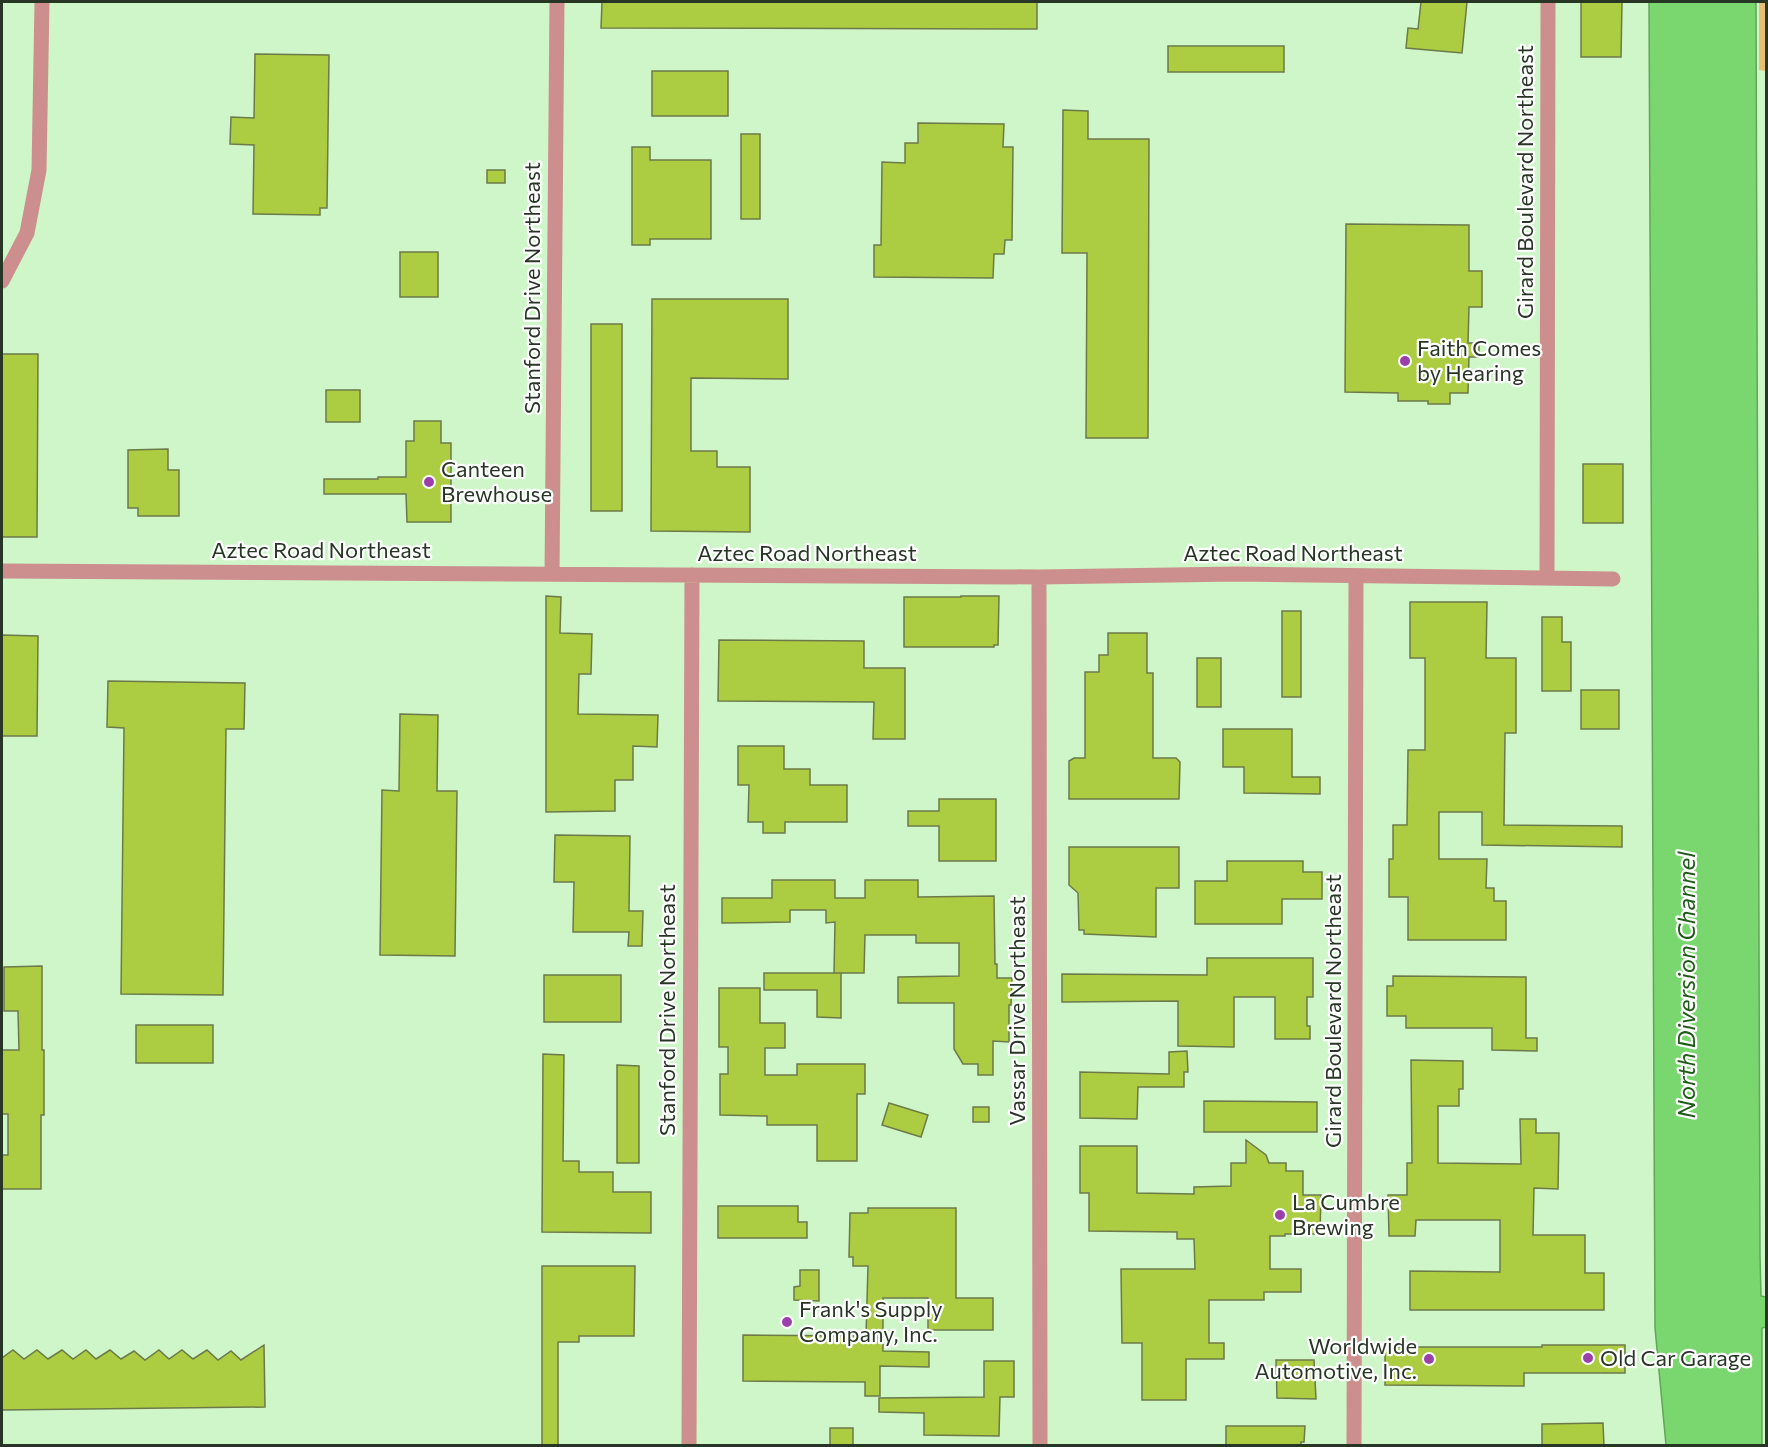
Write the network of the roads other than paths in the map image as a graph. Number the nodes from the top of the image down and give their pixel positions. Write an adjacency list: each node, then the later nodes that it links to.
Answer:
1 (42, 2): 4 (street)
2 (557, 2): 6 (street, Stanford Drive Northeast)
3 (1548, 2): 10 (street, Girard Boulevard Northeast)
4 (2, 281)
5 (2, 571): 6 (street, Aztec Road Northeast)
6 (552, 574): 7 (street, Aztec Road Northeast)
7 (692, 575): 9 (street, Aztec Road Northeast); 12 (street, Stanford Drive Northeast)
8 (1356, 576): 9 (street, Aztec Road Northeast); 10 (street, Aztec Road Northeast); 14 (street, Girard Boulevard Northeast)
9 (1039, 577): 13 (street, Vassar Drive Northeast)
10 (1547, 578): 11 (street, Aztec Road Northeast)
11 (1613, 579)
12 (689, 1446)
13 (1040, 1446)
14 (1354, 1446)

